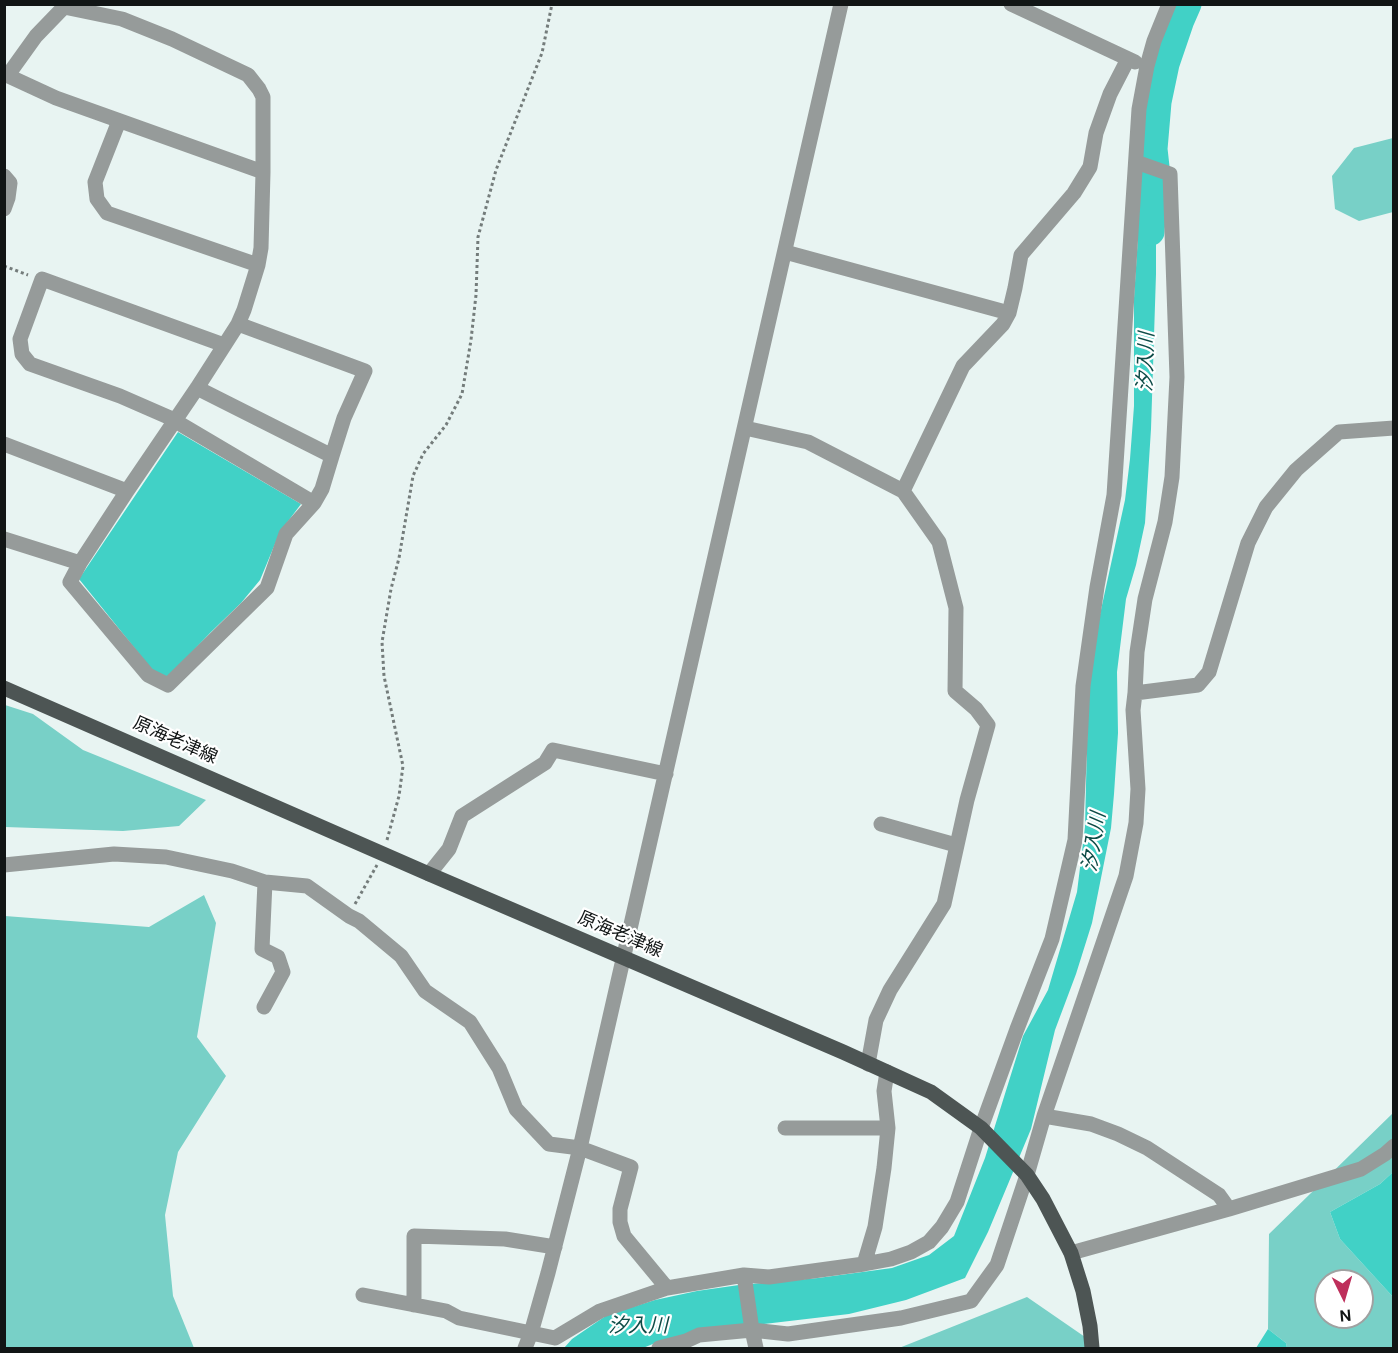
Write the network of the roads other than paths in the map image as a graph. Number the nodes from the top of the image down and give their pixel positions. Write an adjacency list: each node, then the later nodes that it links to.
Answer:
1 (841, 4): 12 (street)
2 (1011, 4): 4 (street)
3 (1169, 4): 5 (street)
4 (1128, 59): 5 (street); 14 (street)
5 (1147, 66): 8 (street)
6 (6, 74): 7 (street); 9 (street)
7 (119, 122): 9 (street); 13 (street)
8 (1136, 162): 29 (street); 43 (street)
9 (263, 172): 13 (street)
10 (4, 176): 11 (street)
11 (4, 209)
12 (785, 252): 14 (street); 19 (street)
13 (258, 265): 15 (street)
14 (1009, 313): 24 (street)
15 (238, 324): 16 (street); 22 (street)
16 (224, 345): 17 (street); 18 (street)
17 (197, 388): 18 (street); 22 (street)
18 (175, 420): 23 (street); 25 (street)
19 (745, 428): 24 (street); 30 (street)
20 (1394, 428): 29 (street)
21 (4, 444): 23 (street)
22 (332, 456): 25 (street)
23 (127, 490): 27 (street)
24 (903, 491): 32 (street)
25 (314, 503): 27 (street)
26 (4, 539): 27 (street)
27 (80, 563)
28 (4, 688): 34 (main road, 原海老津線)
29 (1135, 693): 40 (street)
30 (666, 774): 34 (street); 36 (street)
31 (881, 824): 32 (street)
32 (957, 845): 38 (street)
33 (4, 865): 35 (street)
34 (429, 874): 36 (main road, 原海老津線)
35 (265, 882): 37 (street); 45 (street)
36 (624, 958): 38 (main road, 原海老津線); 45 (street)
37 (264, 1007)
38 (868, 1064): 39 (main road, 原海老津線)
39 (887, 1072): 42 (street); 43 (main road, 原海老津線)
40 (1044, 1116): 46 (street); 47 (street)
41 (785, 1128): 42 (street)
42 (888, 1128): 50 (street)
43 (983, 1130): 46 (main road, 原海老津線); 50 (street)
44 (1394, 1146): 47 (street)
45 (580, 1148): 48 (street); 52 (street)
46 (1027, 1175): 49 (main road, 原海老津線); 55 (street)
47 (1229, 1209): 49 (street)
48 (555, 1248): 54 (street); 56 (street)
49 (1071, 1252): 60 (main road, 原海老津線)
50 (864, 1264): 51 (street)
51 (744, 1275): 52 (street); 55 (street)
52 (667, 1288): 56 (street)
53 (363, 1294): 54 (street)
54 (414, 1305): 56 (street)
55 (752, 1329): 58 (street); 59 (street)
56 (531, 1333): 57 (street)
57 (525, 1348)
58 (659, 1348)
59 (756, 1348)
60 (1092, 1348)

